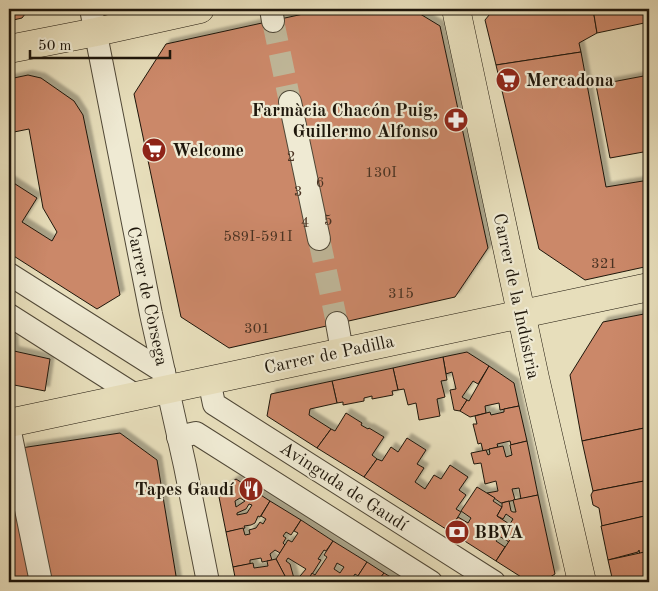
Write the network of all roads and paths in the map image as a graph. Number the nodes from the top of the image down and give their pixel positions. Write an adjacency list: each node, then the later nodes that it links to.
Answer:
1 (200, 9): 3 (main road)
2 (456, 9): 9 (main road, Carrer de la Indústria)
3 (93, 20): 4 (main road); 13 (street, Carrer de Còrsega)
4 (9, 49)
5 (290, 102): 6 (street)
6 (319, 240)
7 (9, 274): 13 (street)
8 (649, 287): 9 (main road, Carrer de Padilla)
9 (521, 314): 12 (main road, Carrer de Padilla); 23 (main road, Carrer de la Indústria)
10 (9, 315): 15 (street)
11 (337, 324): 12 (street)
12 (342, 351): 14 (main road, Carrer de Padilla)
13 (166, 380): 14 (main road, Carrer de Padilla); 15 (main road, Carrer de Padilla); 18 (street, Carrer de Còrsega)
14 (209, 380): 22 (street, Avinguda de Gaudí)
15 (135, 395): 16 (main road, Carrer de Padilla)
16 (9, 423)
17 (9, 428): 19 (street)
18 (178, 437): 20 (street, Carrer de Còrsega); 21 (street, Avinguda de Gaudí)
19 (41, 582)
20 (208, 582)
21 (431, 582)
22 (494, 582)
23 (582, 582)

